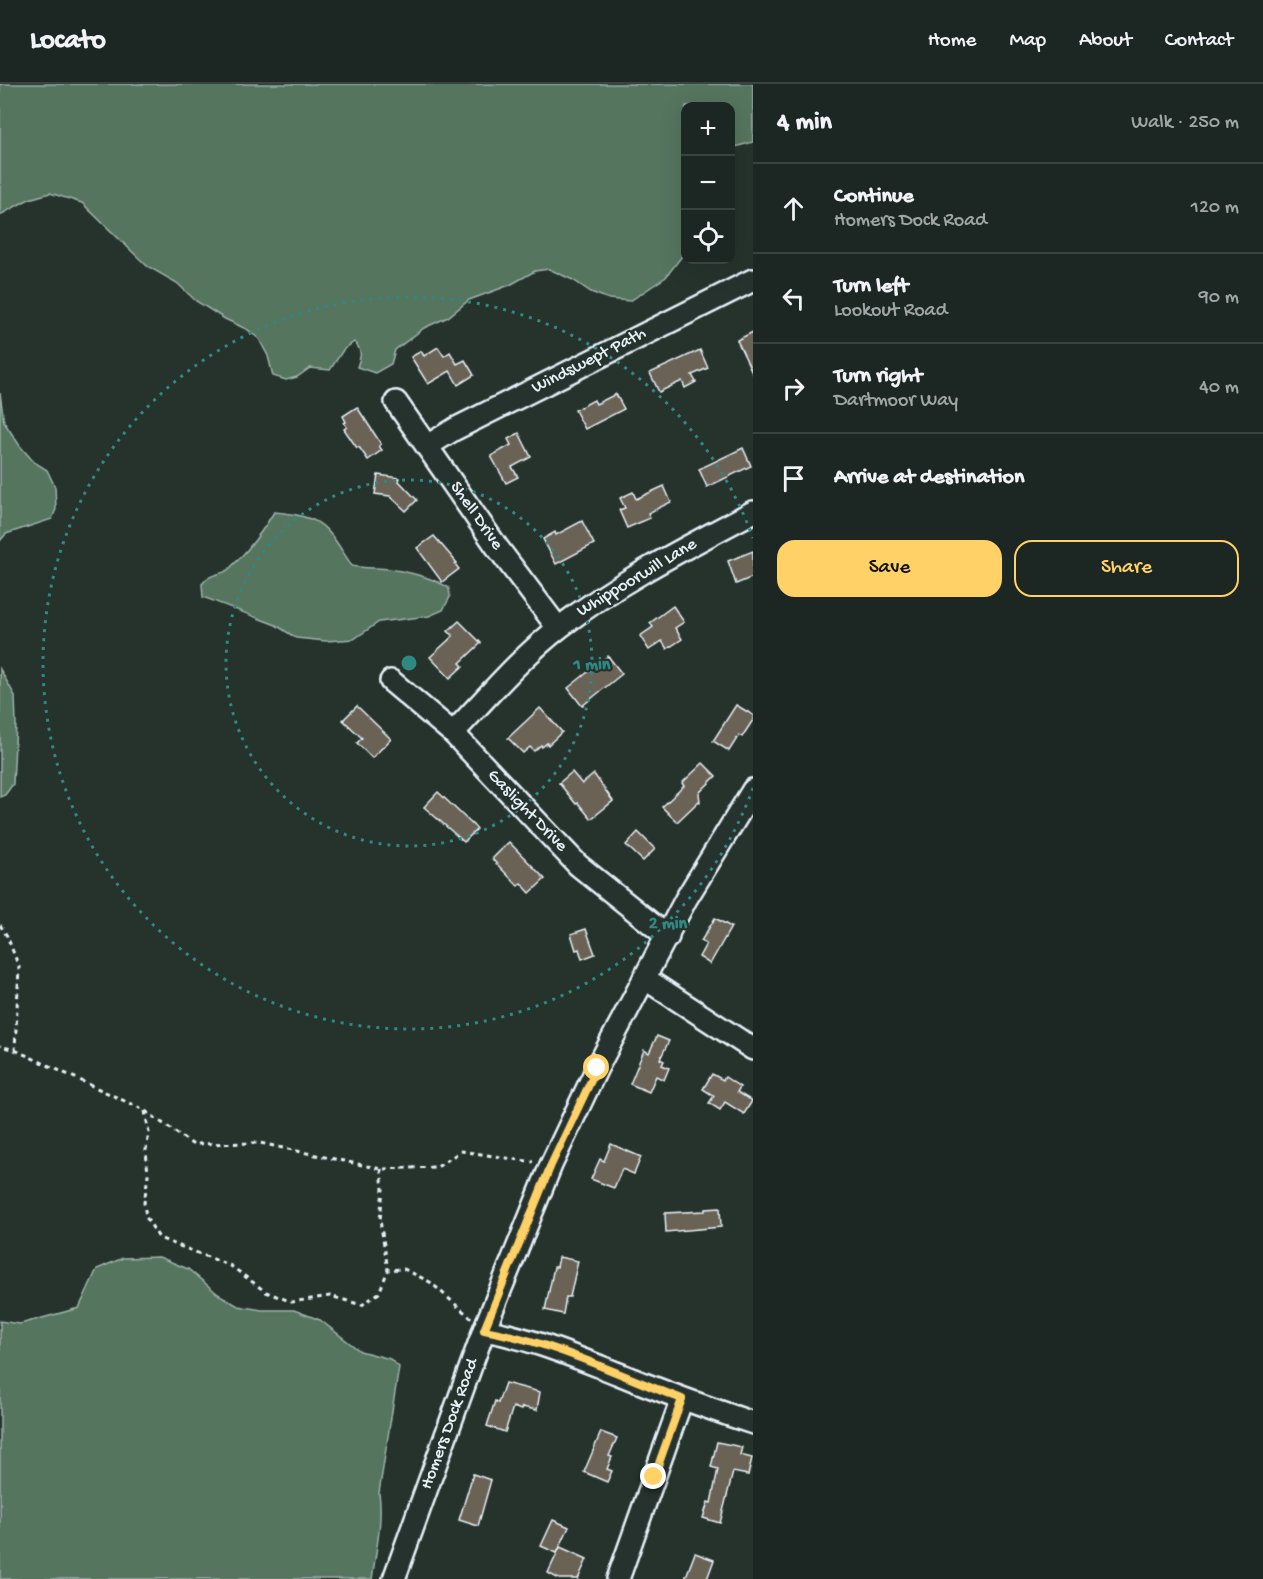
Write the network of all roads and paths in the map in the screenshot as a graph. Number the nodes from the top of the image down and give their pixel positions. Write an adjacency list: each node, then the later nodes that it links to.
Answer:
1 (753, 280): 3 (street, Windswept Path)
2 (396, 402): 3 (street, Shell Drive)
3 (428, 446): 5 (street, Shell Drive)
4 (753, 512): 5 (street, Whippoorwill Lane)
5 (558, 628): 7 (street, Whippoorwill Lane)
6 (391, 681): 7 (street, Gaslight Drive)
7 (453, 733): 10 (street, Gaslight Drive)
8 (753, 790): 10 (street, Homers Dock Road)
9 (0, 925): 14 (path)
10 (668, 937): 11 (street, Homers Dock Road)
11 (644, 978): 13 (street); 16 (street, Homers Dock Road)
12 (0, 1046): 14 (path)
13 (753, 1048)
14 (15, 1050): 15 (path)
15 (144, 1110): 17 (path); 18 (path)
16 (551, 1165): 17 (path); 19 (street, Homers Dock Road)
17 (381, 1169): 18 (path)
18 (388, 1270): 19 (path)
19 (484, 1330): 20 (street); 22 (street, Homers Dock Road)
20 (682, 1399): 21 (street); 23 (street)
21 (753, 1423)
22 (394, 1579)
23 (618, 1579)

